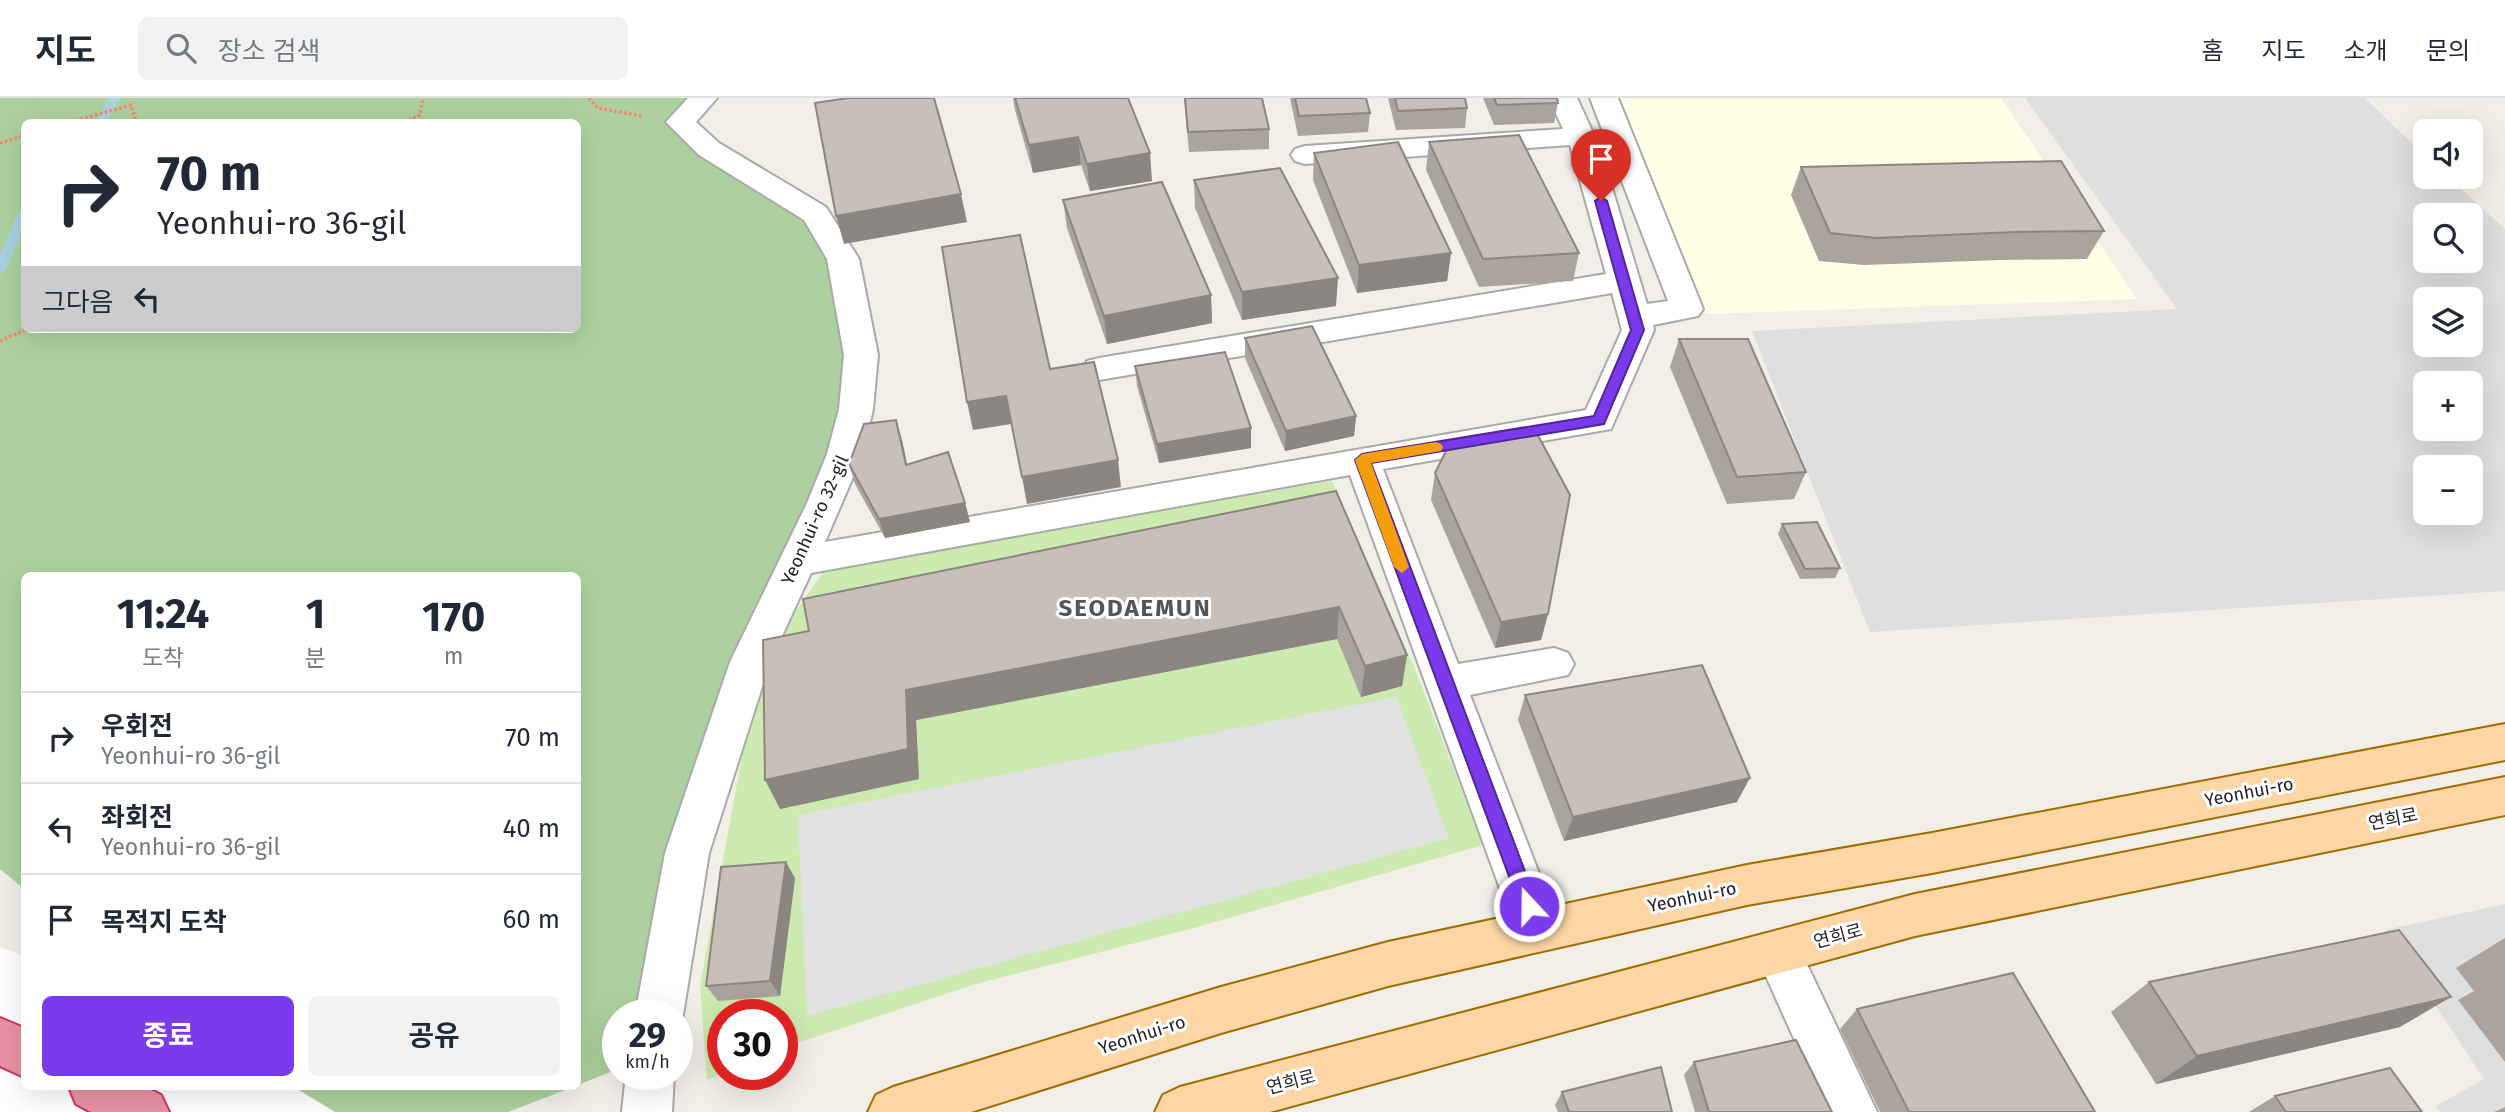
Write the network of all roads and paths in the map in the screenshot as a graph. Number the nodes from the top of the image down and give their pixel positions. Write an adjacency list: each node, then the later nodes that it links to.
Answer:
1 (423, 98): 8 (path)
2 (589, 98): 5 (path)
3 (1563, 98): 9 (street)
4 (1604, 98): 14 (street)
5 (691, 110): 19 (street, Yeonhui-ro 32-gil)
6 (82, 119): 7 (path)
7 (135, 119)
8 (411, 119)
9 (1580, 136): 12 (street); 13 (street)
10 (21, 137): 11 (path)
11 (0, 143)
12 (1306, 155)
13 (1624, 281): 14 (street); 17 (street)
14 (1634, 317): 18 (street)
15 (21, 332): 16 (path)
16 (0, 341)
17 (1098, 369)
18 (1362, 460): 19 (street); 21 (street)
19 (797, 561): 26 (street, Yeonhui-ro 32-gil)
20 (1554, 664): 21 (street)
21 (1445, 683): 24 (street)
22 (2505, 742): 24 (main road, Yeonhui-ro)
23 (2505, 796): 25 (main road, 연희로)
24 (1538, 930): 33 (main road, Yeonhui-ro)
25 (1777, 952): 34 (main road, 연희로); 35 (street)
26 (662, 999)
27 (0, 1041): 28 (highway)
28 (21, 1052)
29 (99, 1090): 31 (highway)
30 (649, 1090): 32 (street)
31 (144, 1112)
32 (647, 1112)
33 (893, 1112)
34 (1180, 1112)
35 (1852, 1112)

